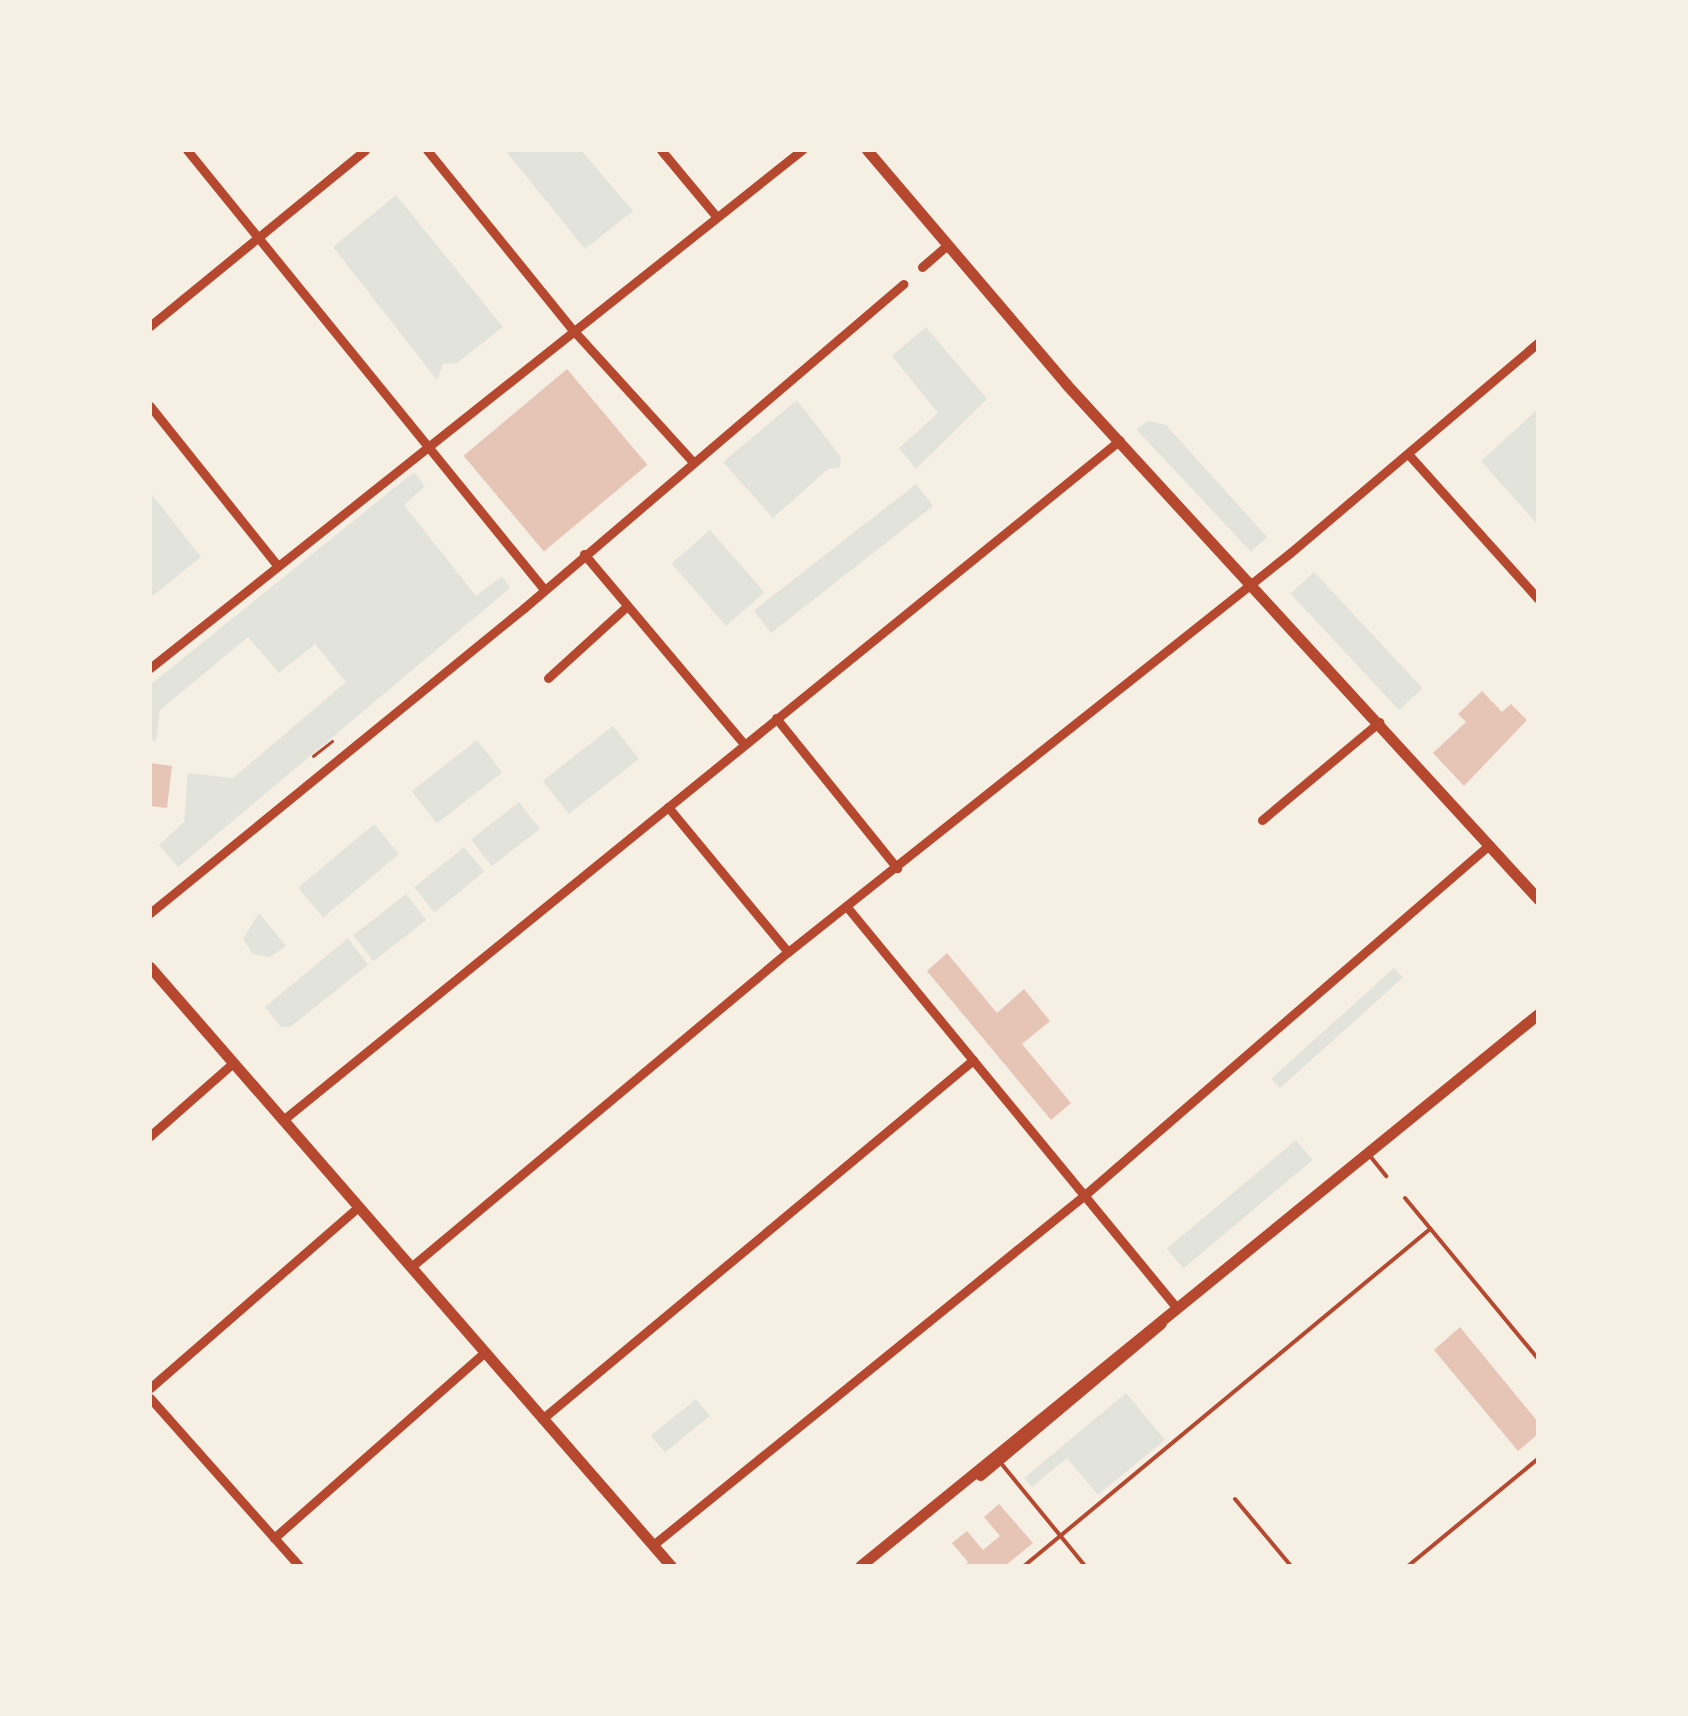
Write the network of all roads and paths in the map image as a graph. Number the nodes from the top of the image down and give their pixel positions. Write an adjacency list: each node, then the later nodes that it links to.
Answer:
1 (188, 150): 8 (street)
2 (365, 150): 8 (street)
3 (427, 150): 13 (street)
4 (661, 150): 7 (street)
5 (802, 150): 7 (street)
6 (867, 150): 9 (street)
7 (716, 216): 13 (street)
8 (258, 238): 12 (street); 17 (street)
9 (945, 247): 10 (street); 16 (street)
10 (922, 267)
11 (903, 284): 19 (street)
12 (150, 326)
13 (573, 330): 17 (street); 19 (street)
14 (1538, 342): 18 (street)
15 (150, 406): 21 (street)
16 (1120, 440): 22 (street); 28 (street)
17 (425, 445): 21 (street); 23 (street)
18 (1409, 455): 22 (street); 24 (street)
19 (692, 462): 20 (street)
20 (584, 554): 23 (street); 25 (street)
21 (277, 564): 26 (street)
22 (1250, 582): 29 (street); 36 (street)
23 (543, 588): 39 (street)
24 (1538, 599)
25 (627, 606): 27 (street); 31 (street)
26 (150, 668)
27 (548, 678)
28 (776, 718): 31 (street); 36 (street)
29 (1378, 722): 34 (street); 35 (street)
30 (332, 741): 32 (path)
31 (744, 744): 33 (street)
32 (313, 756)
33 (668, 807): 40 (street); 45 (street)
34 (1262, 820)
35 (1489, 845): 37 (street); 49 (street)
36 (897, 868): 38 (street)
37 (1538, 899)
38 (847, 907): 40 (street); 43 (street)
39 (150, 913)
40 (788, 952): 53 (street)
41 (150, 966): 44 (street)
42 (1538, 1014): 47 (street)
43 (973, 1060): 49 (street); 59 (street)
44 (232, 1064): 45 (street); 46 (street)
45 (282, 1120): 51 (street)
46 (150, 1136)
47 (1367, 1153): 48 (lane); 54 (street)
48 (1386, 1176)
49 (1087, 1193): 54 (street); 66 (street)
50 (1404, 1198): 52 (lane)
51 (358, 1207): 53 (street); 57 (street)
52 (1430, 1229): 56 (lane); 64 (lane)
53 (410, 1267): 55 (street)
54 (1176, 1307): 61 (street); 62 (street)
55 (484, 1352): 59 (street); 65 (street)
56 (1538, 1359)
57 (150, 1388)
58 (150, 1398): 65 (street)
59 (542, 1418): 66 (street)
60 (1538, 1459): 73 (lane)
61 (1000, 1462): 62 (street); 64 (lane)
62 (968, 1482): 69 (street)
63 (1236, 1499): 72 (lane)
64 (1060, 1536): 70 (lane); 71 (lane)
65 (274, 1538): 67 (street)
66 (652, 1545): 68 (street)
67 (298, 1566)
68 (671, 1566)
69 (860, 1566)
70 (1024, 1566)
71 (1085, 1566)
72 (1291, 1566)
73 (1408, 1566)

